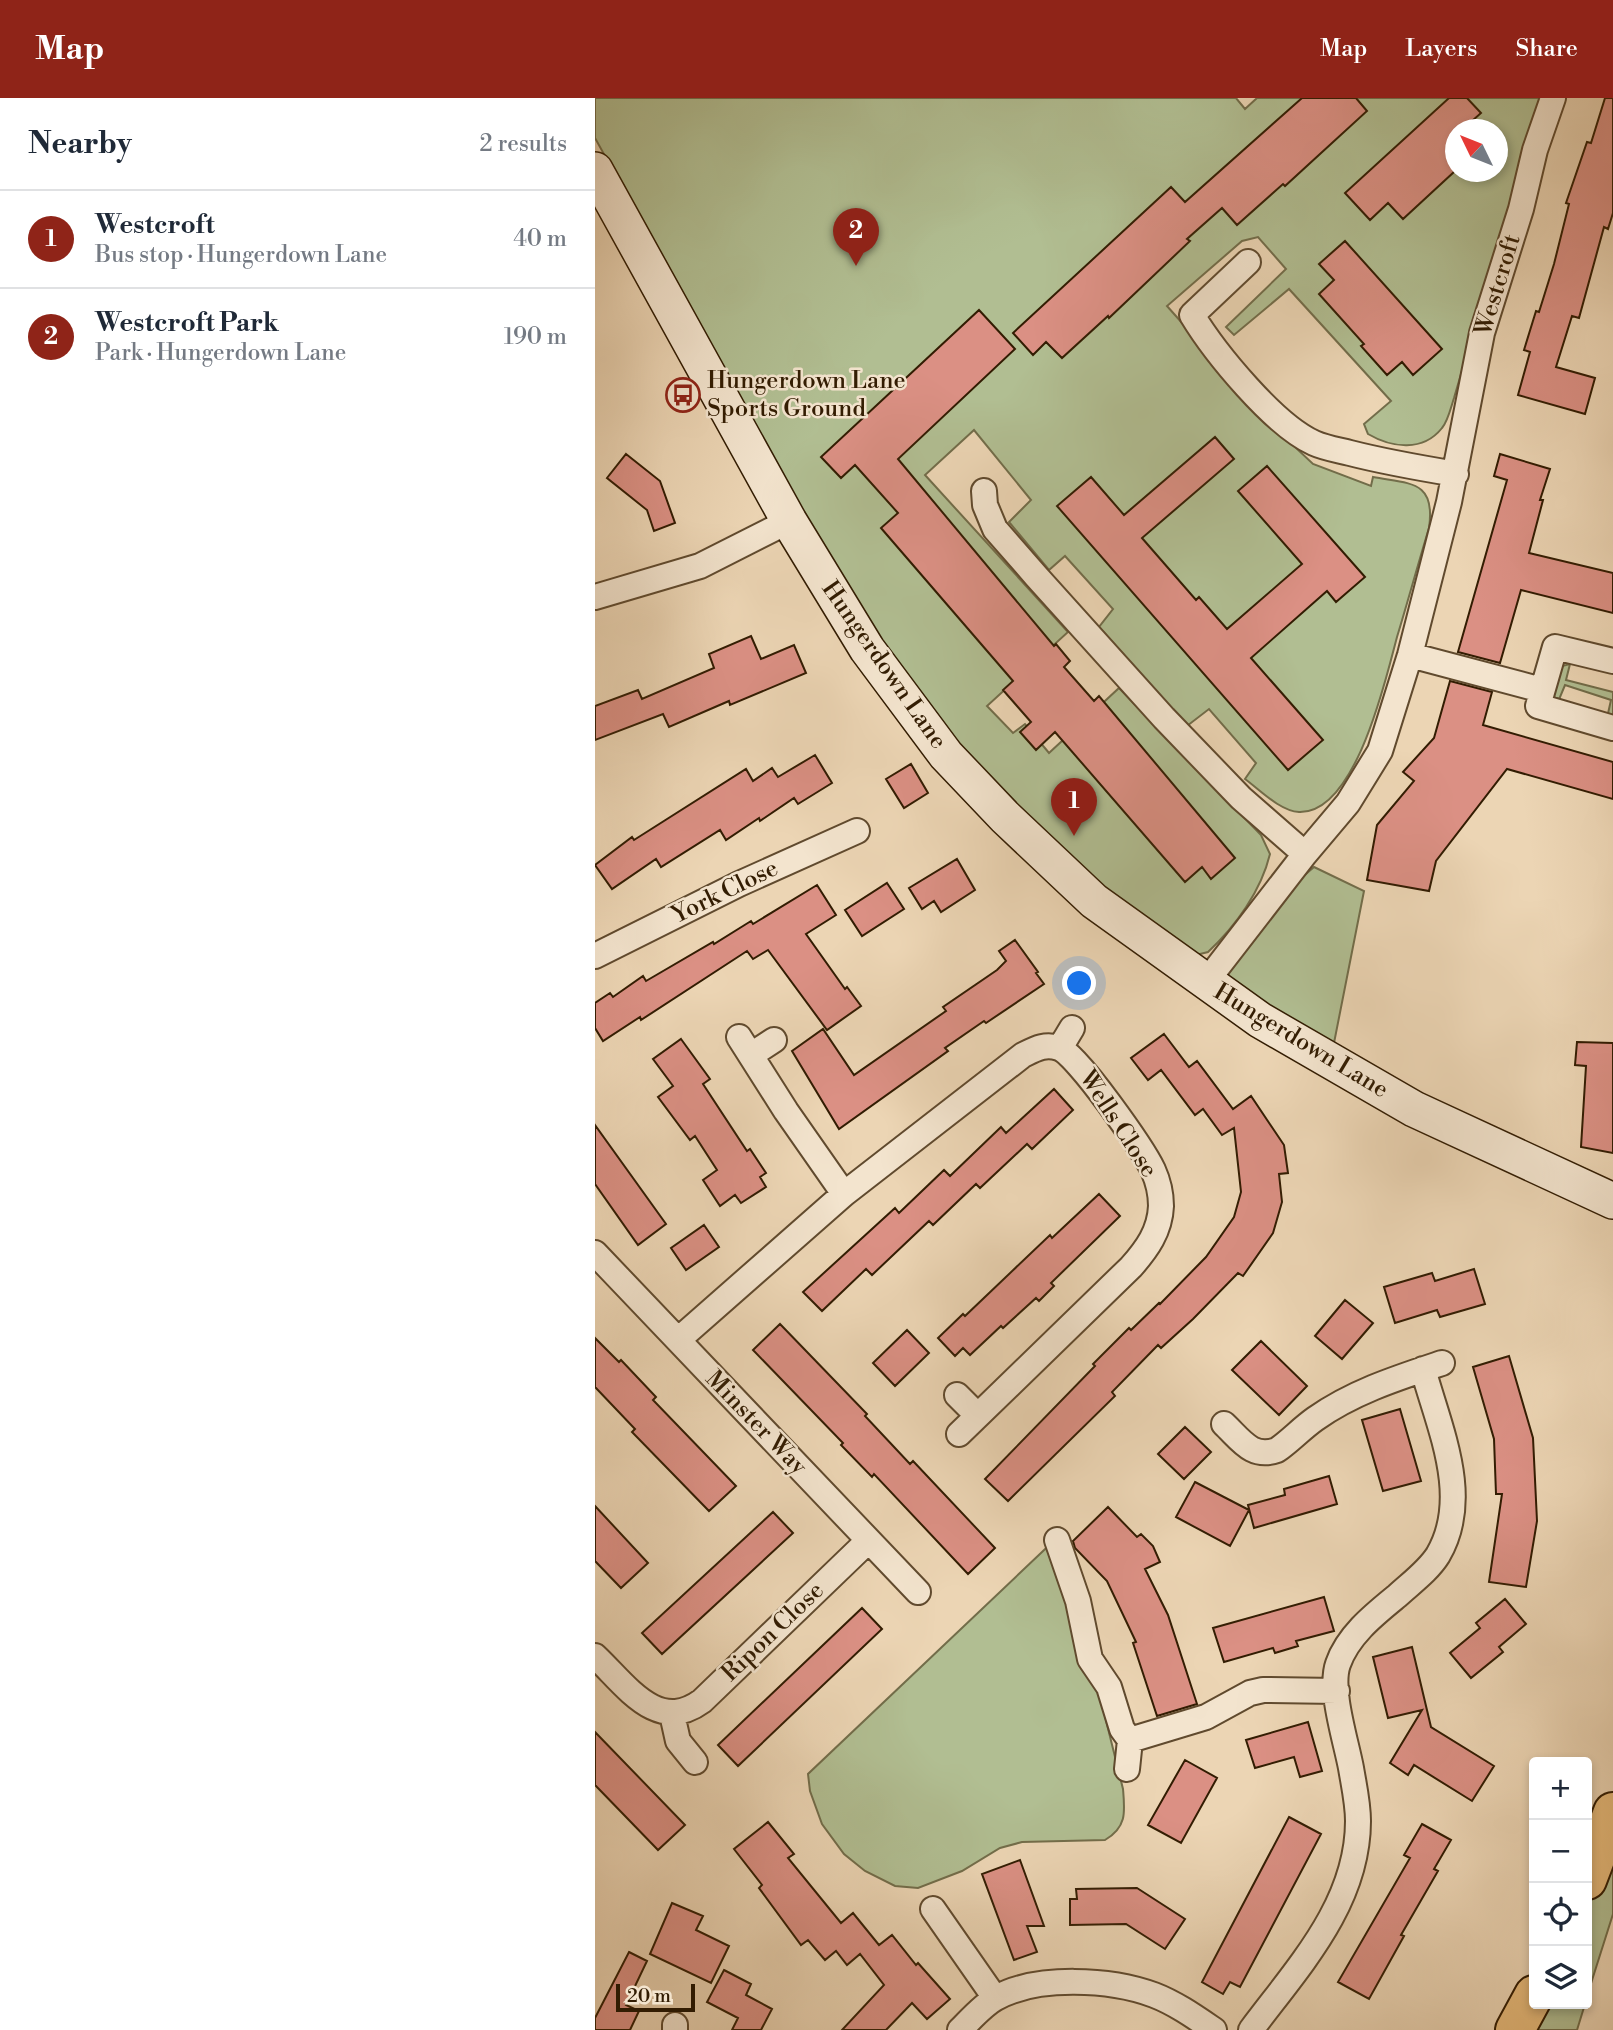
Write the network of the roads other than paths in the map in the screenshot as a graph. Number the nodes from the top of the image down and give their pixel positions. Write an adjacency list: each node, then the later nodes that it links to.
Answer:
1 (1553, 98): 4 (street, Westcroft)
2 (595, 170): 6 (main road, Hungerdown Lane)
3 (1248, 262): 4 (street)
4 (1456, 474): 8 (street, Westcroft)
5 (984, 491): 13 (street)
6 (789, 521): 7 (street); 15 (main road, Hungerdown Lane)
7 (595, 597)
8 (1410, 655): 10 (street); 13 (street, Westcroft)
9 (1613, 661): 10 (street)
10 (1542, 690): 11 (street)
11 (1613, 728)
12 (846, 845): 14 (street, York Close)
13 (1305, 854): 15 (street, Westcroft)
14 (595, 956)
15 (1206, 982): 17 (main road, Hungerdown Lane)
16 (774, 1040): 18 (street)
17 (1567, 1182): 19 (main road, Hungerdown Lane); 20 (main road, Hungerdown Lane)
18 (844, 1194): 22 (street, Wells Close); 24 (street, Wells Close)
19 (1613, 1201)
20 (1613, 1220)
21 (595, 1253): 22 (street, Minster Way)
22 (678, 1340): 28 (street, Minster Way)
23 (957, 1395): 24 (street)
24 (978, 1415): 26 (street, Wells Close)
25 (1224, 1424): 31 (street)
26 (959, 1434)
27 (1057, 1540): 33 (street)
28 (868, 1541): 29 (street, Minster Way); 32 (street, Ripon Close)
29 (918, 1592)
30 (595, 1656): 32 (street)
31 (1337, 1692): 33 (street); 43 (street)
32 (672, 1714): 34 (street)
33 (1130, 1740): 35 (street)
34 (695, 1762)
35 (1127, 1769)
36 (1613, 1812): 37 (main road)
37 (1592, 1867)
38 (933, 1909): 39 (street)
39 (995, 1998): 41 (street); 42 (street)
40 (1529, 2004): 44 (main road)
41 (960, 2030)
42 (1214, 2030)
43 (1251, 2030)
44 (1515, 2030)

